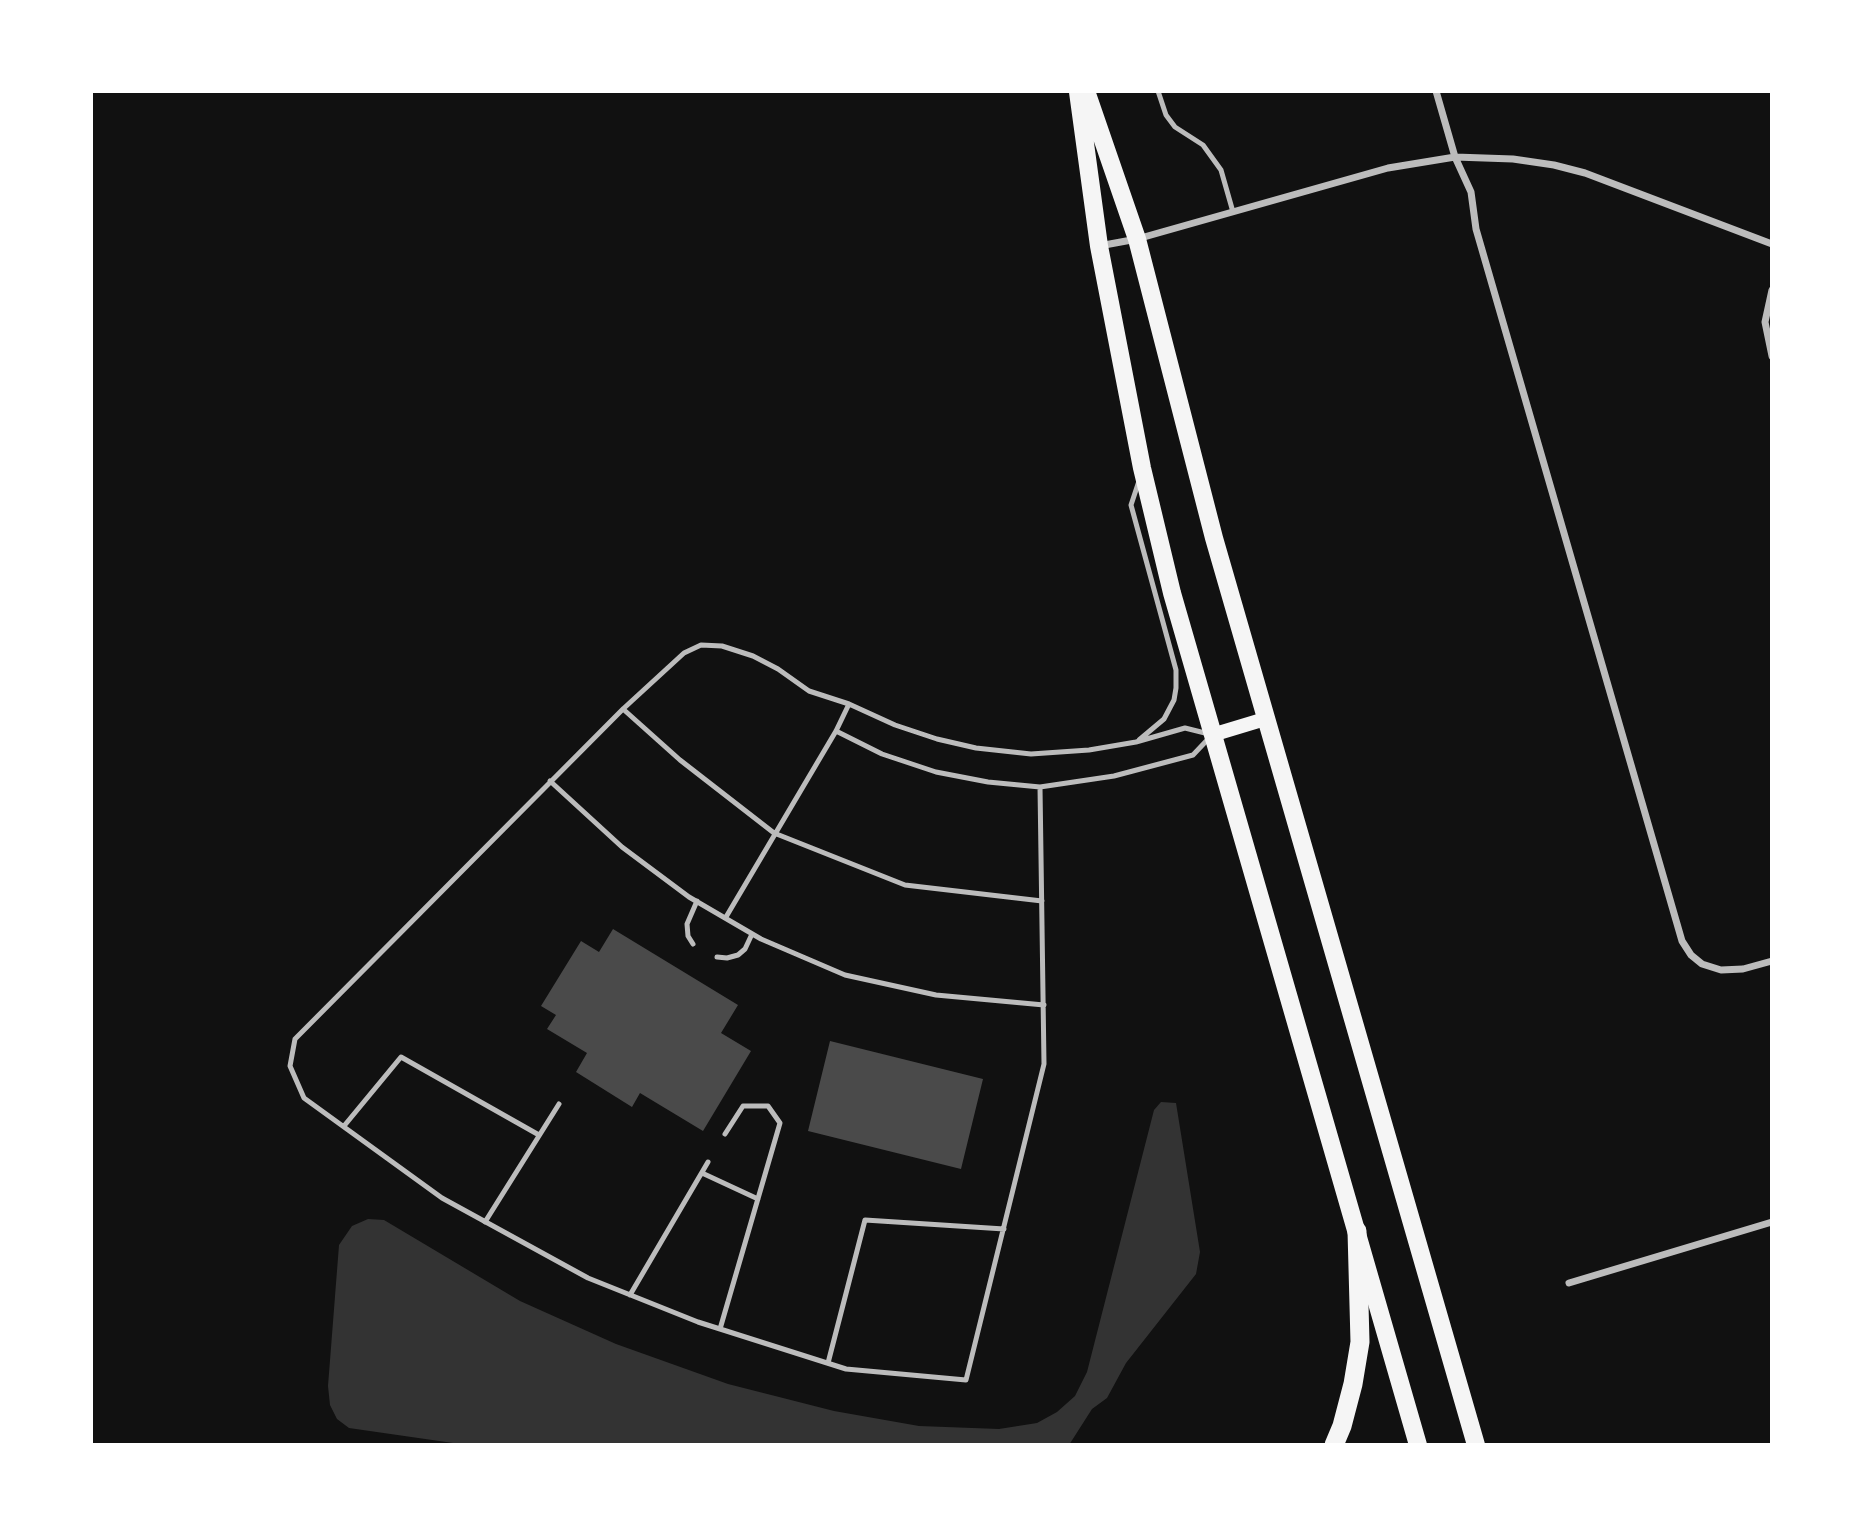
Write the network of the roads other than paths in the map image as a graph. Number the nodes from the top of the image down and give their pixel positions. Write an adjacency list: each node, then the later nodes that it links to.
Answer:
1 (1078, 91): 9 (main road)
2 (1086, 91): 7 (main road)
3 (1436, 91): 5 (street)
4 (1160, 92): 6 (lane)
5 (1455, 157): 6 (street); 8 (street); 28 (street)
6 (1233, 212): 7 (street)
7 (1137, 239): 9 (street); 15 (main road)
8 (1772, 244)
9 (1099, 246): 12 (main road)
10 (1772, 290): 11 (street)
11 (1772, 356)
12 (1142, 468): 17 (main road); 18 (lane)
13 (849, 704): 14 (lane); 16 (lane); 18 (lane)
14 (623, 709): 19 (lane); 21 (lane)
15 (1265, 719): 17 (main road); 47 (main road)
16 (836, 731): 20 (lane); 21 (lane)
17 (1212, 735): 18 (lane); 20 (lane); 40 (main road)
18 (1136, 742)
19 (550, 781): 22 (lane); 31 (lane)
20 (1040, 787): 23 (lane)
21 (774, 833): 23 (lane); 24 (lane)
22 (697, 901): 24 (lane); 26 (lane)
23 (1042, 901): 29 (lane)
24 (726, 917): 25 (lane)
25 (752, 934): 27 (lane); 29 (lane)
26 (693, 944)
27 (717, 957)
28 (1772, 961)
29 (1044, 1005): 39 (lane)
30 (559, 1104): 33 (lane)
31 (344, 1126): 33 (lane); 37 (lane)
32 (725, 1134): 36 (lane)
33 (539, 1135): 37 (lane)
34 (708, 1162): 35 (lane)
35 (702, 1173): 36 (lane); 42 (lane)
36 (758, 1199): 43 (lane)
37 (485, 1222): 42 (lane)
38 (1772, 1222): 41 (street)
39 (1003, 1229): 44 (lane); 44 (lane)
40 (1357, 1231): 45 (highway); 46 (main road)
41 (1569, 1283)
42 (630, 1294): 43 (lane)
43 (720, 1329): 44 (lane)
44 (828, 1363)
45 (1334, 1445)
46 (1418, 1445)
47 (1476, 1445)

